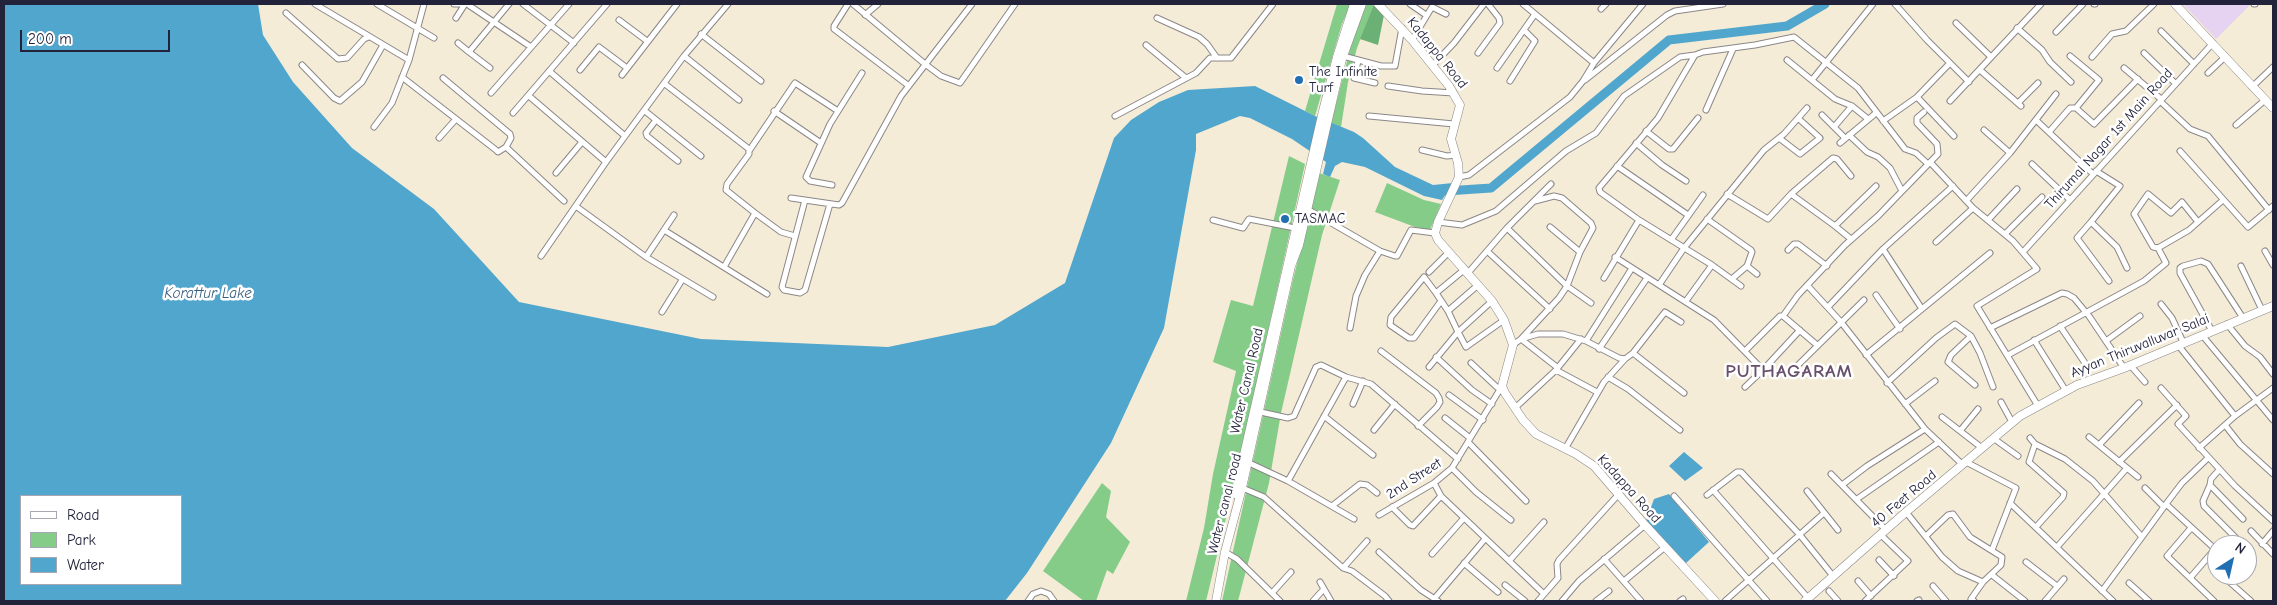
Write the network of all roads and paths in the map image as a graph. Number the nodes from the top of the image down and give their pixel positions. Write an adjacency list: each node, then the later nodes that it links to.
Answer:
1 (315, 4): 53 (street)
2 (377, 4): 48 (street)
3 (424, 4): 48 (street)
4 (454, 4): 5 (street)
5 (465, 4): 40 (street); 43 (street)
6 (509, 4): 43 (street)
7 (522, 4): 45 (street)
8 (569, 4): 45 (street)
9 (607, 4): 58 (street)
10 (677, 4): 56 (street)
11 (728, 4): 52 (street)
12 (848, 4): 110 (street)
13 (853, 4): 38 (street)
14 (878, 4): 38 (street)
15 (972, 4): 80 (street)
16 (1015, 4): 80 (street)
17 (1273, 4): 74 (street)
18 (1354, 4): 135 (main road)
19 (1362, 4): 69 (main road)
20 (1378, 4): 46 (main road, Kadappa Road)
21 (1410, 4): 39 (street)
22 (1484, 4): 84 (street)
23 (1488, 4): 65 (street)
24 (1523, 4): 37 (street)
25 (1606, 4): 34 (street)
26 (1643, 4): 78 (street)
27 (1723, 4): 103 (street)
28 (1873, 4): 81 (street)
29 (1895, 4): 79 (street)
30 (2083, 4): 51 (street)
31 (2154, 4): 72 (street)
32 (2175, 4): 59 (main road)
33 (2039, 5): 47 (street)
34 (1601, 9)
35 (286, 12): 53 (street)
36 (1446, 14): 39 (street)
37 (1535, 14): 49 (street); 78 (street)
38 (865, 15): 80 (street)
39 (1426, 15): 55 (street)
40 (456, 18)
41 (1156, 18): 74 (street)
42 (619, 20): 56 (street)
43 (494, 22): 62 (street); 64 (street)
44 (1956, 23): 71 (street)
45 (551, 25): 58 (street); 62 (street)
46 (1402, 28): 55 (main road, Kadappa Road); 77 (street)
47 (2017, 28): 71 (street); 105 (street)
48 (417, 29): 54 (street); 75 (street)
49 (1524, 30): 88 (street); 99 (street)
50 (2161, 31): 82 (street)
51 (2056, 32)
52 (701, 34): 68 (street); 102 (street)
53 (369, 37): 60 (street)
54 (434, 38)
55 (1412, 40): 84 (main road, Kadappa Road)
56 (647, 42): 87 (street)
57 (458, 43): 64 (street)
58 (574, 43): 92 (street)
59 (2213, 43): 73 (main road); 82 (street, Thirumal Nagar 1st Main Road)
60 (383, 45): 75 (street); 83 (street)
61 (1146, 45): 98 (street)
62 (531, 47): 113 (street)
63 (1734, 49): 67 (street); 81 (street); 126 (street)
64 (469, 52): 86 (street)
65 (1478, 53)
66 (2144, 53): 108 (street)
67 (1695, 55): 149 (street); 207 (street)
68 (684, 56): 109 (street); 118 (street)
69 (1343, 56): 77 (street); 135 (main road)
70 (2070, 56): 124 (street)
71 (1991, 57): 91 (street)
72 (2092, 57)
73 (2225, 57): 94 (street); 112 (main road)
74 (1217, 58): 98 (street)
75 (410, 60): 96 (street)
76 (1787, 60): 100 (street)
77 (1358, 61): 106 (street)
78 (1594, 63): 103 (street)
79 (1950, 63): 104 (street); 117 (street)
80 (925, 64): 110 (street)
81 (1825, 64): 100 (street); 132 (street)
82 (2194, 64): 108 (street, Thirumal Nagar 1st Main Road)
83 (302, 65)
84 (1432, 67): 114 (main road, Kadappa Road)
85 (2273, 67): 112 (street)
86 (490, 68)
87 (627, 68): 90 (street); 95 (street)
88 (1497, 68)
89 (2124, 68): 101 (street)
90 (580, 70)
91 (1980, 70): 104 (street); 107 (street)
92 (549, 71): 116 (street); 151 (street)
93 (862, 73): 128 (street)
94 (2208, 73)
95 (622, 75)
96 (402, 77): 138 (street); 146 (street)
97 (443, 78): 160 (street)
98 (1186, 78): 134 (street)
99 (1510, 80)
100 (1812, 80): 122 (street)
101 (2138, 80): 119 (street); 124 (street)
102 (761, 81)
103 (1583, 81): 176 (street)
104 (1969, 82): 121 (street)
105 (2071, 82)
106 (1376, 83)
107 (2038, 83)
108 (2176, 83): 119 (street, Thirumal Nagar 1st Main Road)
109 (665, 84): 127 (street); 162 (street)
110 (909, 86): 195 (street)
111 (1388, 86): 114 (street)
112 (2252, 87): 120 (main road)
113 (490, 93)
114 (1454, 93): 144 (main road, Kadappa Road)
115 (2056, 94): 142 (street)
116 (529, 96): 131 (street); 156 (street)
117 (1917, 97): 143 (street); 153 (street)
118 (738, 100)
119 (2160, 100): 173 (street, Thirumal Nagar 1st Main Road); 198 (street)
120 (2265, 100): 125 (main road); 145 (street)
121 (1950, 101)
122 (1852, 106): 140 (street); 147 (street)
123 (1807, 108): 139 (street)
124 (2076, 108): 150 (street)
125 (2273, 108)
126 (1706, 110)
127 (645, 111): 141 (street); 151 (street)
128 (838, 111): 129 (street); 157 (street)
129 (774, 112): 157 (street); 162 (street)
130 (1924, 112): 169 (street)
131 (513, 113)
132 (1876, 113): 140 (street); 143 (street)
133 (1822, 115): 147 (street)
134 (1116, 116)
135 (1325, 116): 172 (main road)
136 (1369, 116): 144 (street)
137 (1698, 118): 149 (street)
138 (456, 119): 154 (street); 160 (street)
139 (1799, 119): 155 (street); 155 (street)
140 (1868, 119): 152 (street)
141 (656, 120): 165 (street); 167 (street)
142 (2036, 120): 150 (street); 164 (street)
143 (1883, 121): 169 (street)
144 (1454, 124): 166 (main road, Kadappa Road)
145 (2236, 125)
146 (374, 127)
147 (1834, 127): 152 (street)
148 (1984, 130): 164 (street)
149 (1646, 131): 158 (street)
150 (2049, 132): 173 (street)
151 (626, 136): 168 (street)
152 (1847, 136): 159 (street); 183 (street)
153 (1954, 136)
154 (439, 138)
155 (1780, 138): 184 (street)
156 (582, 142): 168 (street); 174 (street)
157 (822, 143): 179 (street)
158 (1636, 143): 171 (street); 177 (street)
159 (1840, 143)
160 (506, 147): 193 (street)
161 (1422, 150): 166 (street)
162 (750, 151): 200 (street)
163 (2180, 151): 192 (street)
164 (2010, 153): 191 (street)
165 (701, 156)
166 (1456, 156): 176 (main road, Kadappa Road)
167 (678, 161)
168 (606, 162): 196 (street)
169 (1929, 163): 181 (street); 183 (street)
170 (2032, 164): 189 (street)
171 (1617, 166): 202 (street); 205 (street)
172 (1313, 168): 199 (main road, Water canal road); 212 (main road, Water Canal Road)
173 (2095, 172): 189 (street, Thirumal Nagar 1st Main Road); 208 (street)
174 (556, 173)
175 (1851, 176): 185 (street)
176 (1458, 180): 207 (main road)
177 (1686, 181)
178 (1551, 184): 194 (street)
179 (832, 185)
180 (1876, 186): 210 (street)
181 (1954, 186): 191 (street); 223 (street)
182 (2017, 189): 206 (street)
183 (1902, 191): 218 (street)
184 (1727, 194): 185 (street); 203 (street)
185 (1791, 194): 210 (street)
186 (1703, 195): 202 (street)
187 (2042, 197): 216 (street)
188 (791, 198): 190 (street)
189 (2069, 199): 230 (street, Thirumal Nagar 1st Main Road)
190 (805, 200): 195 (street); 217 (street)
191 (1967, 200): 197 (street)
192 (2223, 200): 198 (street); 209 (street)
193 (564, 201)
194 (1535, 201): 213 (street); 229 (street)
195 (830, 204): 217 (street)
196 (577, 207): 232 (street); 233 (street)
197 (1973, 208): 206 (street); 220 (street)
198 (2271, 208)
199 (1306, 209): 226 (street); 340 (main road, Water canal road)
200 (755, 213): 217 (street); 240 (street)
201 (674, 215): 214 (street)
202 (1688, 215): 219 (street)
203 (1707, 219): 221 (street); 237 (street)
204 (1213, 220): 212 (street)
205 (1639, 220): 219 (street); 234 (street)
206 (1988, 220): 216 (street)
207 (1438, 222): 215 (main road)
208 (2091, 222): 242 (street); 250 (street)
209 (2198, 222): 222 (street); 222 (street)
210 (1835, 226): 218 (street)
211 (1550, 227): 229 (street)
212 (1295, 228): 340 (main road, Water Canal Road)
213 (1507, 228): 227 (street); 254 (street)
214 (664, 230): 233 (street); 240 (street)
215 (1435, 233): 226 (street); 228 (main road)
216 (2005, 234): 230 (street)
217 (795, 236)
218 (1851, 239): 238 (street)
219 (1671, 240): 221 (street)
220 (1936, 242)
221 (1684, 248): 235 (street); 252 (street)
222 (2158, 248): 273 (street)
223 (1883, 249): 267 (street); 269 (street)
224 (1788, 250): 238 (street)
225 (2265, 250): 236 (street)
226 (1380, 251): 282 (street)
227 (1487, 251): 243 (street); 268 (street)
228 (1449, 252): 243 (main road); 244 (street)
229 (1580, 252): 254 (street)
230 (2022, 252): 284 (street)
231 (1990, 253): 269 (street)
232 (541, 256)
233 (646, 257): 249 (street)
234 (1615, 257): 241 (street); 246 (street)
235 (1712, 265): 248 (street); 263 (street)
236 (2273, 265)
237 (1747, 266): 245 (street); 248 (street)
238 (1827, 266): 253 (street)
239 (2241, 266): 270 (street)
240 (724, 267): 257 (street)
241 (1632, 268): 247 (street); 291 (street)
242 (2127, 268)
243 (1466, 271): 251 (main road); 256 (street)
244 (1429, 272)
245 (1757, 274)
246 (1604, 278)
247 (1647, 278): 252 (street); 297 (street)
248 (1733, 278): 255 (street)
249 (682, 280): 259 (street); 271 (street)
250 (2109, 281)
251 (1478, 285): 262 (main road); 272 (street)
252 (1660, 285): 263 (street)
253 (1808, 285): 267 (street); 274 (street)
254 (1567, 286): 264 (street); 268 (street)
255 (1741, 286)
256 (1436, 293): 261 (street); 261 (street)
257 (767, 294)
258 (1876, 295): 283 (street)
259 (712, 297)
260 (1864, 300): 279 (street)
261 (1441, 301): 272 (street)
262 (1492, 301): 277 (main road); 287 (street)
263 (1686, 301): 299 (street)
264 (1592, 303)
265 (2161, 304): 294 (street)
266 (2273, 306): 270 (main road, Ayyan Thiruvalluvar Salai)
267 (1828, 307): 279 (street)
268 (1550, 309): 290 (street)
269 (1922, 309): 283 (street)
270 (2262, 310): 276 (main road, Ayyan Thiruvalluvar Salai)
271 (662, 312)
272 (1448, 312): 287 (street)
273 (2085, 312): 281 (street); 284 (street); 293 (street)
274 (1782, 316): 285 (street); 299 (street)
275 (2140, 316): 293 (street)
276 (2243, 318): 280 (main road, Ayyan Thiruvalluvar Salai); 286 (street)
277 (1504, 320): 287 (street); 295 (main road)
278 (1681, 322): 300 (street)
279 (1841, 322): 296 (street); 301 (street)
280 (2227, 324): 286 (main road, Ayyan Thiruvalluvar Salai); 312 (street)
281 (2060, 326): 292 (street); 306 (street)
282 (1350, 328)
283 (1900, 328): 301 (street)
284 (1990, 328): 302 (street)
285 (1800, 330): 296 (street); 311 (street)
286 (2212, 331): 288 (main road, Ayyan Thiruvalluvar Salai)
287 (1458, 332): 303 (street)
288 (2202, 335): 294 (main road, Ayyan Thiruvalluvar Salai); 329 (street)
289 (1971, 336): 318 (street); 319 (street); 321 (street)
290 (1521, 338): 291 (street); 295 (street); 310 (street)
291 (1584, 340): 297 (street); 310 (street)
292 (2034, 340): 302 (street); 325 (street)
293 (2106, 341): 308 (street)
294 (2180, 344): 308 (main road, Ayyan Thiruvalluvar Salai); 343 (street)
295 (1514, 345): 322 (main road)
296 (1817, 345): 309 (street)
297 (1599, 348): 304 (street)
298 (1382, 351): 350 (street)
299 (1745, 351): 311 (street)
300 (1633, 353): 304 (street); 327 (street)
301 (1866, 355): 318 (street)
302 (2008, 355): 337 (street)
303 (1436, 357): 307 (street); 334 (street)
304 (1625, 359): 314 (street)
305 (1471, 363): 322 (street)
306 (2087, 366)
307 (1428, 367)
308 (2127, 367): 317 (street); 325 (main road, Ayyan Thiruvalluvar Salai)
309 (1795, 368)
310 (1557, 369): 326 (street); 338 (street)
311 (1763, 370): 320 (street)
312 (2273, 374)
313 (1346, 377): 315 (street); 340 (street); 341 (street)
314 (1608, 377): 326 (street); 353 (street)
315 (1363, 381): 332 (street); 333 (street)
316 (1935, 381): 335 (street)
317 (2145, 382)
318 (1888, 383): 335 (street)
319 (1975, 385)
320 (1745, 387)
321 (1993, 387)
322 (1502, 388): 334 (street, 2nd Street); 338 (main road, Kadappa Road)
323 (2161, 388): 336 (street)
324 (2273, 388): 329 (street)
325 (2066, 391): 337 (main road, Ayyan Thiruvalluvar Salai)
326 (1597, 392): 364 (street)
327 (1684, 393)
328 (1449, 395): 346 (street)
329 (2257, 401): 343 (street); 347 (street)
330 (2001, 402): 348 (street)
331 (2138, 402): 361 (street)
332 (1353, 404)
333 (1395, 404): 350 (street); 352 (street)
334 (1492, 404): 346 (street, 2nd Street)
335 (1905, 404): 351 (street)
336 (2177, 405): 363 (street); 370 (street)
337 (2038, 406): 342 (main road, Ayyan Thiruvalluvar Salai)
338 (1515, 408): 364 (main road, Kadappa Road)
339 (1978, 408): 354 (street)
340 (1256, 411): 369 (main road, Water Canal Road)
341 (1324, 416): 365 (street); 378 (street)
342 (2020, 416): 348 (main road, 40 Feet Road)
343 (2235, 416): 349 (street)
344 (1942, 417): 354 (street)
345 (1445, 418): 358 (street)
346 (1483, 420): 358 (street, 2nd Street)
347 (2273, 420)
348 (2012, 422): 356 (main road, 40 Feet Road)
349 (2225, 425): 363 (street); 376 (street)
350 (1418, 426): 368 (street)
351 (1925, 429): 359 (street); 380 (street)
352 (1374, 430)
353 (1680, 430)
354 (1960, 431): 362 (street)
355 (2089, 437): 361 (street)
356 (1993, 438): 362 (main road, 40 Feet Road); 366 (street)
357 (2030, 438): 360 (street)
358 (1469, 440): 368 (street, 2nd Street); 393 (street)
359 (1939, 442): 371 (street); 392 (street)
360 (2035, 444): 387 (street); 408 (street)
361 (2099, 445): 370 (street)
362 (1982, 448): 371 (main road, 40 Feet Road)
363 (2199, 448): 367 (street)
364 (1565, 449): 388 (main road, Kadappa Road)
365 (1373, 456)
366 (2018, 456)
367 (2208, 458): 374 (street); 395 (street)
368 (1458, 459): 372 (street, 2nd Street)
369 (1245, 461): 378 (street); 382 (main road, Water Canal Road)
370 (2120, 462): 373 (street)
371 (1964, 464): 394 (street); 398 (main road, 40 Feet Road)
372 (1452, 468): 379 (street, 2nd Street); 403 (street)
373 (2127, 468): 377 (street); 387 (street)
374 (2220, 470): 381 (street); 405 (street)
375 (1831, 474): 380 (street)
376 (2273, 474)
377 (2138, 477)
378 (1288, 481): 396 (street)
379 (1434, 483): 390 (street); 397 (street, 2nd Street)
380 (1842, 485): 392 (street)
381 (2210, 486): 404 (street); 415 (street)
382 (1239, 487): 424 (main road, Water canal road); 434 (street); 465 (main road, Water Canal Road)
383 (2145, 488): 395 (street)
384 (1714, 490): 389 (street); 414 (street); 428 (street)
385 (1807, 491): 399 (street)
386 (1377, 493): 396 (street)
387 (2103, 494): 417 (street); 421 (street)
388 (1618, 495): 407 (main road, Kadappa Road); 457 (street)
389 (1707, 495)
390 (1441, 496): 397 (street); 401 (street)
391 (1674, 496): 441 (street)
392 (1857, 499): 413 (street)
393 (1526, 501)
394 (2010, 503): 408 (street); 423 (street)
395 (2166, 505): 409 (street); 417 (street)
396 (1332, 506): 402 (street)
397 (1392, 507): 400 (street, 2nd Street)
398 (1906, 512): 413 (main road, 40 Feet Road); 416 (street)
399 (1824, 513): 410 (street); 414 (street)
400 (1378, 515)
401 (1464, 518): 418 (street); 426 (street)
402 (1354, 519)
403 (1511, 520)
404 (2243, 520)
405 (2273, 521)
406 (1544, 522): 431 (street)
407 (1645, 525): 422 (main road, Kadappa Road); 429 (street)
408 (2036, 527): 421 (street)
409 (2191, 528): 439 (street); 439 (street)
410 (1838, 530)
411 (2251, 531): 420 (street)
412 (2273, 531): 420 (street)
413 (1883, 533): 437 (main road, 40 Feet Road); 438 (street)
414 (1800, 535): 428 (street); 437 (street)
415 (2233, 535)
416 (1926, 536): 423 (street); 445 (street)
417 (2142, 537): 454 (street)
418 (1485, 539): 431 (street); 433 (street)
419 (1367, 541): 434 (street)
420 (2262, 544): 427 (street)
421 (2057, 547): 454 (street)
422 (1665, 548): 442 (street); 478 (main road, Kadappa Road)
423 (1992, 550): 436 (street)
424 (1225, 552): 456 (street); 466 (main road, Water canal road)
425 (1379, 552): 461 (street)
426 (1432, 554)
427 (2273, 554)
428 (1772, 558): 441 (street); 462 (street)
429 (1604, 559): 442 (street); 458 (street)
430 (1879, 560): 438 (street)
431 (1509, 561): 457 (street)
432 (2026, 562): 450 (street)
433 (1464, 563): 455 (street); 461 (street)
434 (1343, 568): 470 (street)
435 (1291, 572): 456 (street)
436 (1992, 575): 445 (street); 485 (street)
437 (1833, 576): 462 (main road, 40 Feet Road)
438 (1894, 576): 460 (street)
439 (2190, 578): 489 (street)
440 (2064, 579): 450 (street)
441 (1747, 580): 479 (street); 480 (street)
442 (1624, 581): 477 (street)
443 (1858, 581): 460 (street)
444 (1320, 582): 451 (street)
445 (1983, 582): 484 (street)
446 (2129, 583): 488 (street)
447 (1505, 585): 471 (street)
448 (2233, 585): 490 (street)
449 (1933, 586): 483 (street)
450 (2057, 586): 486 (street)
451 (1323, 590): 468 (street); 469 (street)
452 (1609, 591): 459 (street)
453 (1829, 591): 481 (street)
454 (2102, 591): 487 (street)
455 (1498, 592)
456 (1272, 593): 467 (street)
457 (1544, 594): 472 (street)
458 (1568, 596): 473 (street); 474 (street)
459 (1603, 596): 475 (street); 476 (street)
460 (1871, 596): 482 (street)
461 (1436, 600)
462 (1806, 600)
463 (1028, 601): 464 (street)
464 (1054, 601)
465 (1212, 601)
466 (1216, 601)
467 (1280, 601)
468 (1313, 601)
469 (1331, 601)
470 (1389, 601)
471 (1525, 601)
472 (1538, 601)
473 (1562, 601)
474 (1572, 601)
475 (1596, 601)
476 (1607, 601)
477 (1641, 601)
478 (1716, 601)
479 (1725, 601)
480 (1768, 601)
481 (1838, 601)
482 (1865, 601)
483 (1946, 601)
484 (1974, 601)
485 (2024, 601)
486 (2045, 601)
487 (2113, 601)
488 (2149, 601)
489 (2214, 601)
490 (2251, 601)

